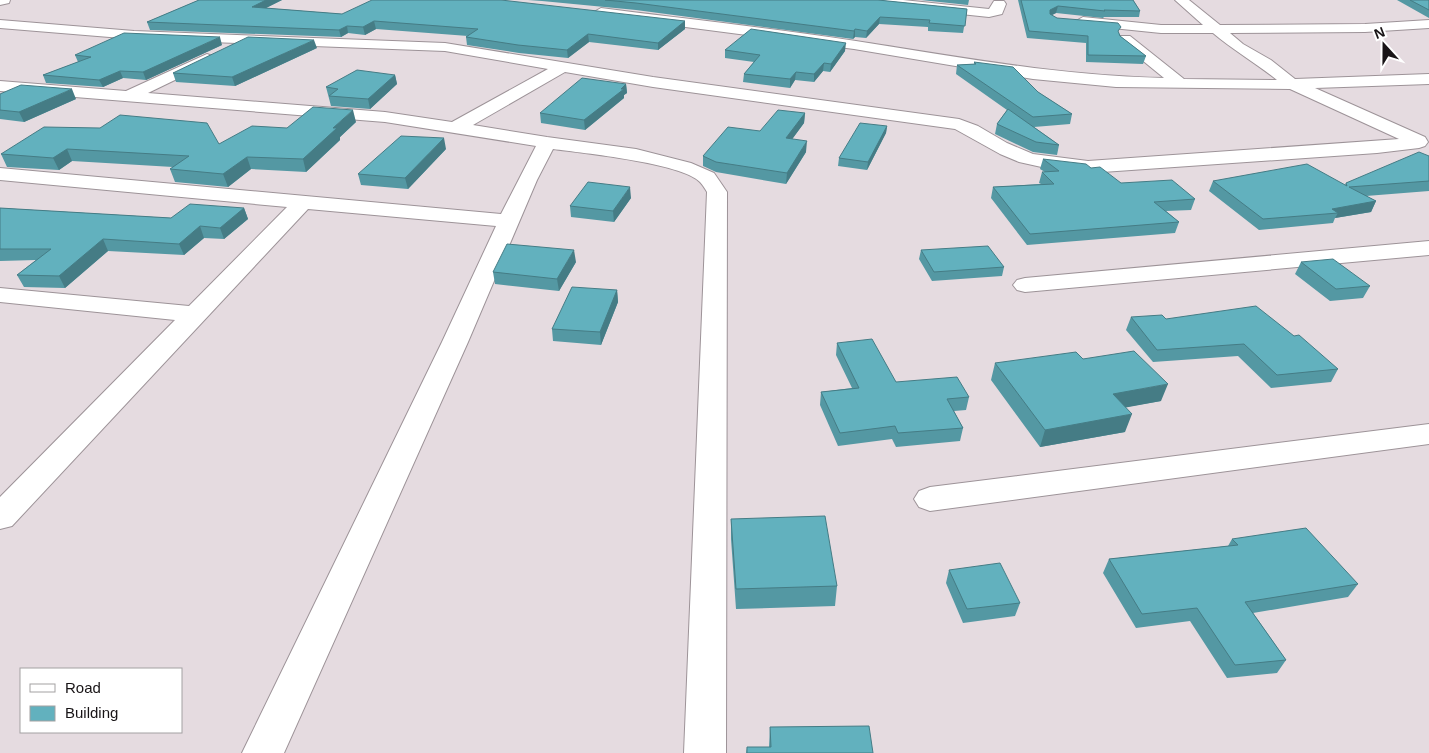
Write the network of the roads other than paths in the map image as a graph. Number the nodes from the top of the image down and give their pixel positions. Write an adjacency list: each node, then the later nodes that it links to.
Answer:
1 (4, 0): 4 (street)
2 (866, 0): 5 (street)
3 (1181, 0): 10 (street)
4 (0, 1)
5 (1000, 4)
6 (591, 11): 16 (street)
7 (1066, 20): 10 (street)
8 (0, 24): 11 (street)
9 (1429, 24): 10 (street)
10 (1216, 29): 17 (street)
11 (247, 40): 13 (street); 19 (street)
12 (1125, 40): 16 (street)
13 (561, 68): 20 (street); 22 (street)
14 (1240, 74): 16 (street)
15 (1429, 78): 17 (street)
16 (1174, 79): 17 (street)
17 (1290, 83): 22 (street)
18 (0, 86): 19 (street)
19 (130, 95): 20 (street)
20 (456, 127): 21 (street)
21 (547, 143): 25 (street); 34 (street)
22 (1424, 144)
23 (0, 174): 24 (street)
24 (302, 203): 25 (street); 29 (street)
25 (508, 221): 33 (street)
26 (1429, 248): 27 (street)
27 (1026, 284)
28 (0, 295): 29 (street)
29 (194, 314): 32 (street)
30 (1429, 434): 31 (street)
31 (930, 500)
32 (3, 510)
33 (264, 753)
34 (705, 753)

